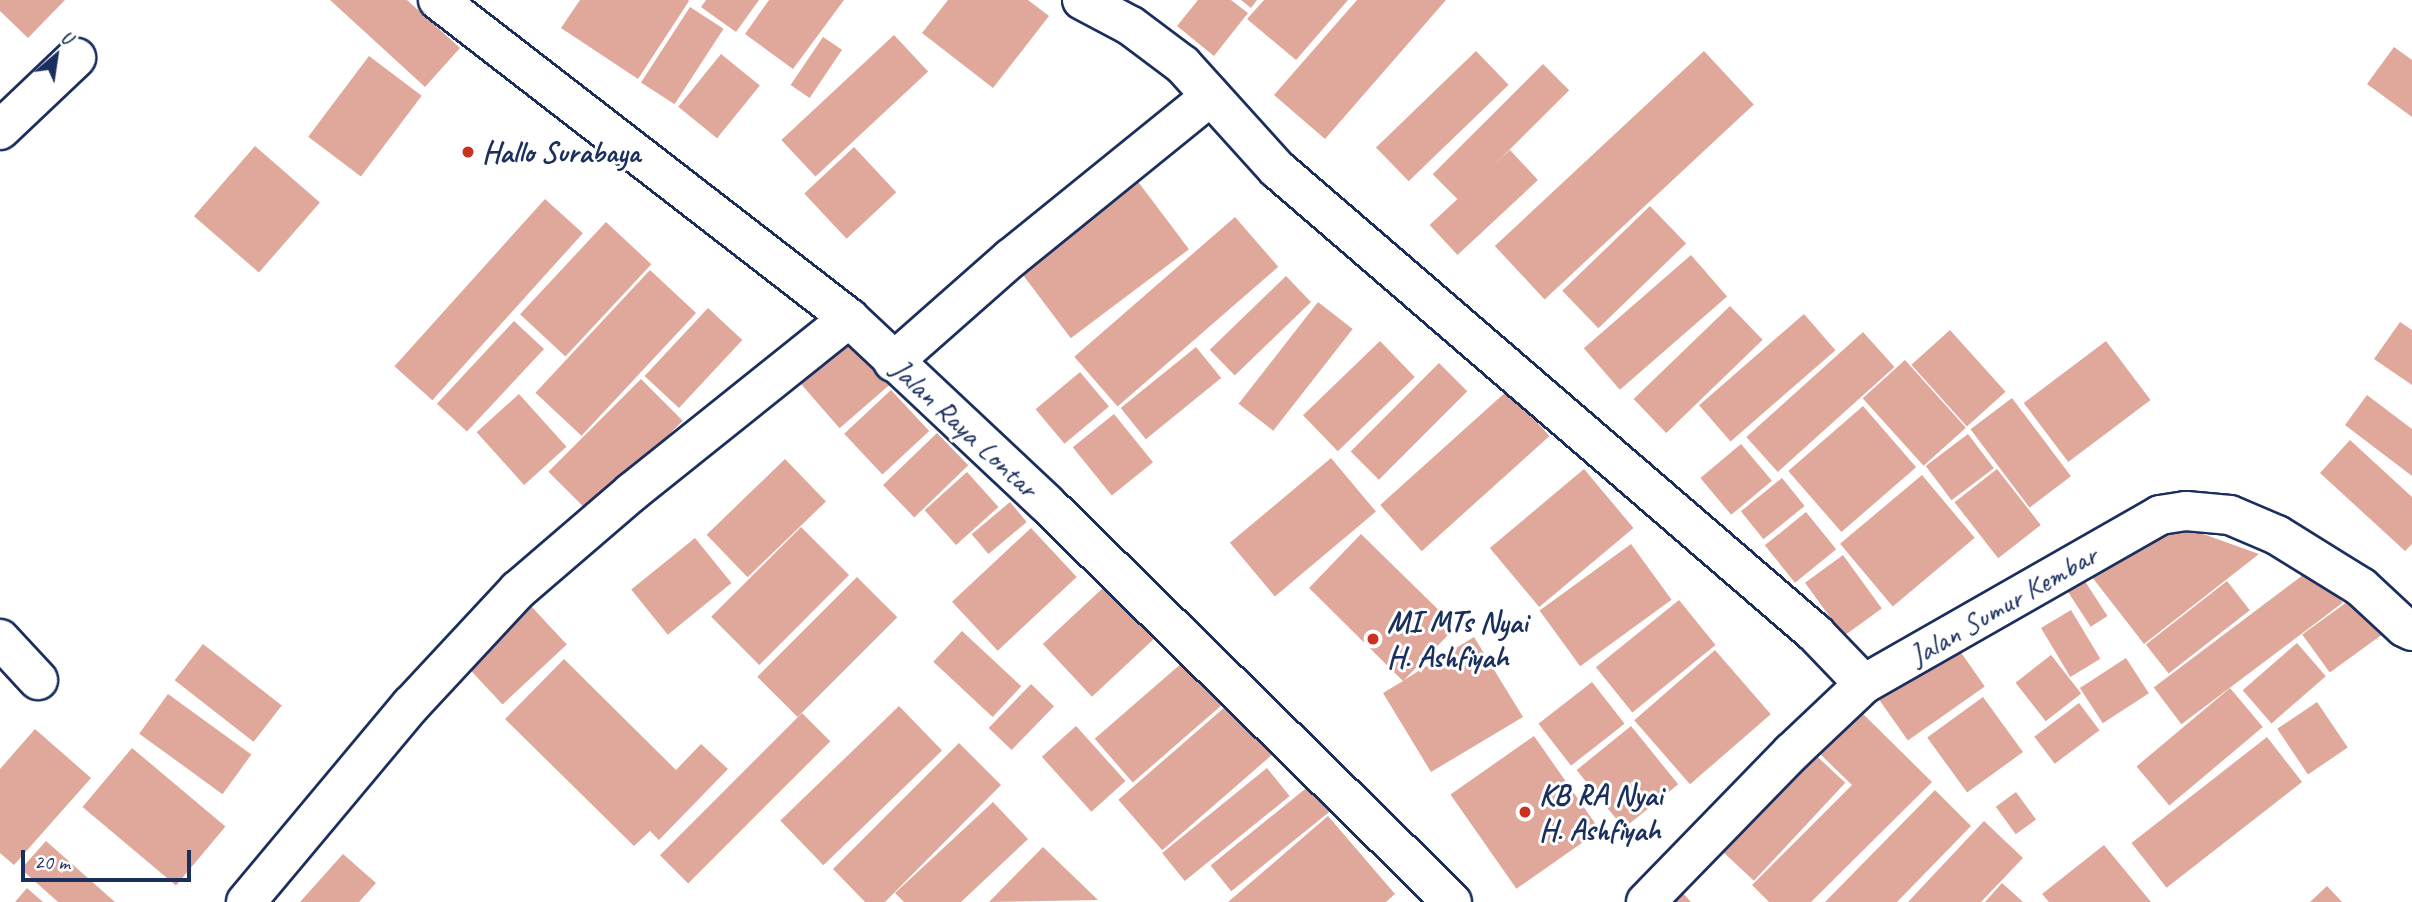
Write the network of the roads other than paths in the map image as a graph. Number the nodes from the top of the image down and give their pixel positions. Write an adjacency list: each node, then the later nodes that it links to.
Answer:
1 (438, 0): 6 (street, Jalan Raya Lontar)
2 (1082, 0): 4 (street)
3 (76, 58): 5 (street)
4 (1211, 96): 7 (street); 11 (street)
5 (0, 130)
6 (849, 318): 7 (street, Jalan Raya Lontar); 12 (street)
7 (893, 362): 13 (street, Jalan Raya Lontar)
8 (2412, 631): 11 (street, Jalan Sumur Kembar)
9 (0, 639): 10 (street)
10 (38, 680)
11 (1864, 684): 14 (street, Jalan Sumur Kembar)
12 (246, 902)
13 (1452, 902)
14 (1646, 902)

